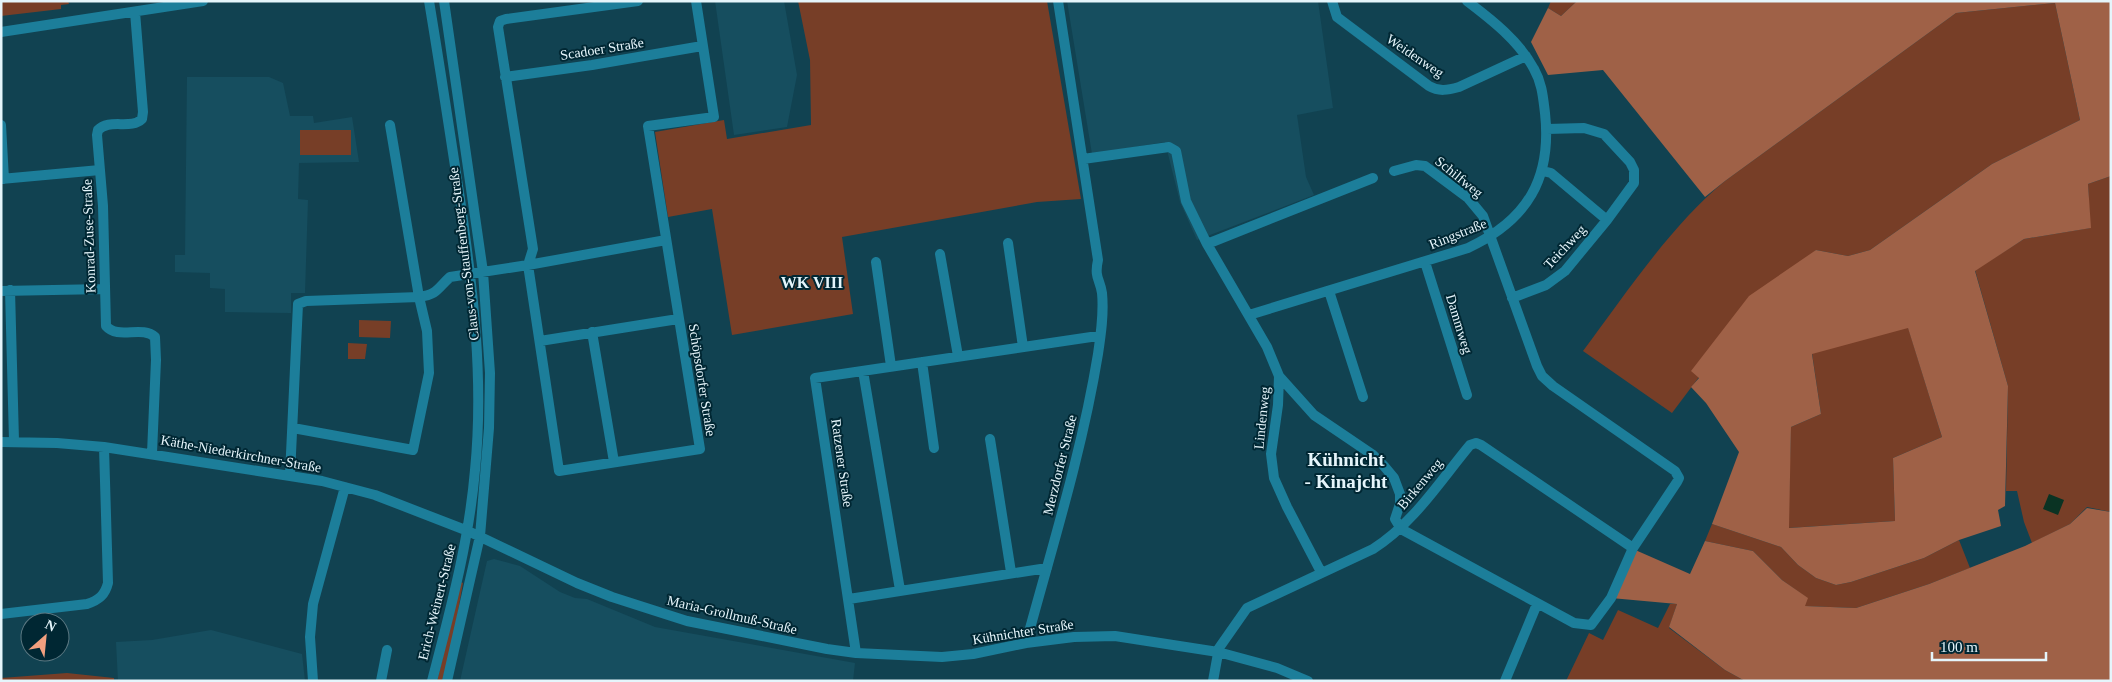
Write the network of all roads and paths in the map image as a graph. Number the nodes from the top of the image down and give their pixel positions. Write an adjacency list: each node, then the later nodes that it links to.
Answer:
1 (204, 1): 9 (street)
2 (429, 1): 33 (street, Claus-von-Stauffenberg-Straße)
3 (444, 1): 32 (street, Claus-von-Stauffenberg-Straße)
4 (638, 1): 13 (street)
5 (696, 1): 11 (street)
6 (1058, 1): 17 (street, Merzdorfer Straße)
7 (1332, 1): 12 (street, Weidenweg)
8 (1467, 1): 12 (street, Ringstraße)
9 (135, 12): 10 (street); 18 (street, Konrad-Zuse-Straße)
10 (1, 32)
11 (702, 46): 13 (street, Scadoer Straße); 25 (street, Schöpsdorfer Straße)
12 (1526, 56): 16 (street, Ringstraße)
13 (505, 77): 31 (street)
14 (1, 125): 22 (street)
15 (390, 125): 37 (street)
16 (1547, 129): 20 (street, Ringstraße); 23 (street, Teichweg)
17 (1082, 160): 27 (street, Lindenweg); 42 (street, Merzdorfer Straße)
18 (100, 170): 22 (street); 34 (street, Konrad-Zuse-Straße)
19 (1394, 171): 24 (street, Schilfweg)
20 (1543, 171): 23 (street, Teichweg); 24 (street, Ringstraße)
21 (1373, 178): 27 (street)
22 (2, 179)
23 (1607, 220): 38 (street, Teichweg)
24 (1492, 237): 30 (street, Ringstraße); 38 (street)
25 (666, 240): 31 (street); 40 (street, Schöpsdorfer Straße)
26 (1008, 243): 44 (street)
27 (1207, 244): 39 (street, Lindenweg)
28 (940, 254): 45 (street)
29 (876, 262): 47 (street)
30 (1426, 262): 36 (street, Ringstraße); 51 (street, Dammweg)
31 (528, 265): 32 (street); 43 (street, Schöpsdorfer Straße)
32 (483, 272): 33 (street); 66 (street, Claus-von-Stauffenberg-Straße)
33 (470, 273): 37 (street); 65 (street, Claus-von-Stauffenberg-Straße)
34 (106, 289): 35 (street); 60 (street, Konrad-Zuse-Straße)
35 (6, 290): 56 (street)
36 (1329, 291): 39 (street, Ringstraße); 52 (street)
37 (419, 297): 54 (street); 54 (street)
38 (1512, 298): 67 (street, Birkenweg)
39 (1249, 315): 49 (street, Lindenweg)
40 (678, 319): 41 (street, Schöpsdorfer Straße); 61 (street, Schöpsdorfer Straße)
41 (592, 332): 43 (street, Schöpsdorfer Straße); 61 (street)
42 (1100, 337): 44 (street, Ratzener Straße); 68 (street, Merzdorfer Straße)
43 (540, 341): 61 (street, Schöpsdorfer Straße)
44 (1023, 347): 45 (street, Ratzener Straße)
45 (958, 356): 46 (street, Ratzener Straße)
46 (922, 362): 47 (street, Ratzener Straße); 59 (street)
47 (891, 366): 48 (street, Ratzener Straße)
48 (863, 371): 71 (street); 72 (street, Ratzener Straße)
49 (1279, 376): 50 (street, Lindenweg); 53 (street, Lindenweg)
50 (1294, 394): 53 (street); 64 (street, Lindenweg)
51 (1467, 395)
52 (1363, 397)
53 (1278, 398): 70 (street, Lindenweg)
54 (293, 428): 62 (street)
55 (990, 439): 69 (street)
56 (14, 441): 57 (street, Käthe-Niederkirchner-Straße); 58 (street, Käthe-Niederkirchner-Straße)
57 (1, 442)
58 (104, 447): 60 (street, Käthe-Niederkirchner-Straße); 74 (street)
59 (934, 448)
60 (152, 453): 62 (street, Käthe-Niederkirchner-Straße)
61 (614, 462)
62 (290, 475): 63 (street, Käthe-Niederkirchner-Straße)
63 (345, 487): 65 (street, Käthe-Niederkirchner-Straße); 79 (street)
64 (1401, 529): 67 (street, Birkenweg); 70 (street); 73 (street, Birkenweg)
65 (468, 530): 66 (street, Maria-Grollmuß-Straße); 81 (street, Erich-Weinert-Straße)
66 (480, 536): 78 (street, Maria-Grollmuß-Straße); 82 (street, Erich-Weinert-Straße)
67 (1633, 548): 73 (street, Birkenweg)
68 (1047, 568): 69 (street); 75 (street, Merzdorfer Straße)
69 (1011, 572): 71 (street)
70 (1321, 572): 77 (street)
71 (900, 590): 72 (street)
72 (849, 599): 78 (street, Ratzener Straße)
73 (1537, 604): 85 (street)
74 (1, 614)
75 (1026, 642): 77 (street, Kühnichter Straße); 78 (street, Kühnichter Straße)
76 (387, 650): 80 (street)
77 (1218, 652): 83 (street); 84 (street, Kühnichter Straße)
78 (856, 653)
79 (313, 681)
80 (381, 681)
81 (432, 681)
82 (448, 681)
83 (1213, 681)
84 (1308, 681)
85 (1505, 681)

